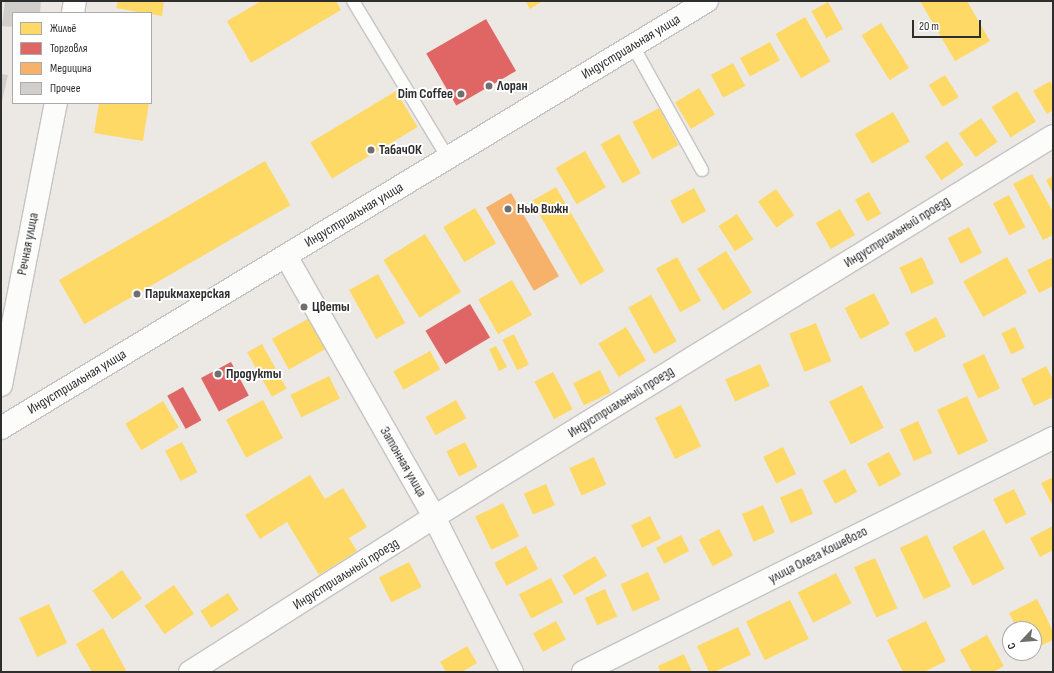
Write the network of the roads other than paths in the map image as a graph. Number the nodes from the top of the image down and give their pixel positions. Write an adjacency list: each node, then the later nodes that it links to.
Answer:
1 (75, 1): 4 (street)
2 (353, 1): 8 (lane)
3 (707, 1): 5 (street, Индустриальная улица)
4 (73, 12)
5 (633, 46): 8 (street, Индустриальная улица); 9 (lane)
6 (56, 104): 11 (street, Речная улица)
7 (1053, 136): 14 (street, Индустриальный проезд)
8 (448, 158): 10 (street, Индустриальная улица)
9 (702, 170)
10 (286, 256): 12 (street, Индустриальная улица); 14 (street, Затонная улица)
11 (1, 384)
12 (1, 428)
13 (1053, 438): 17 (street, улица Олега Кошевого)
14 (434, 517): 15 (street, Индустриальный проезд); 16 (street, Затонная улица)
15 (190, 672)
16 (512, 672)
17 (583, 672)

